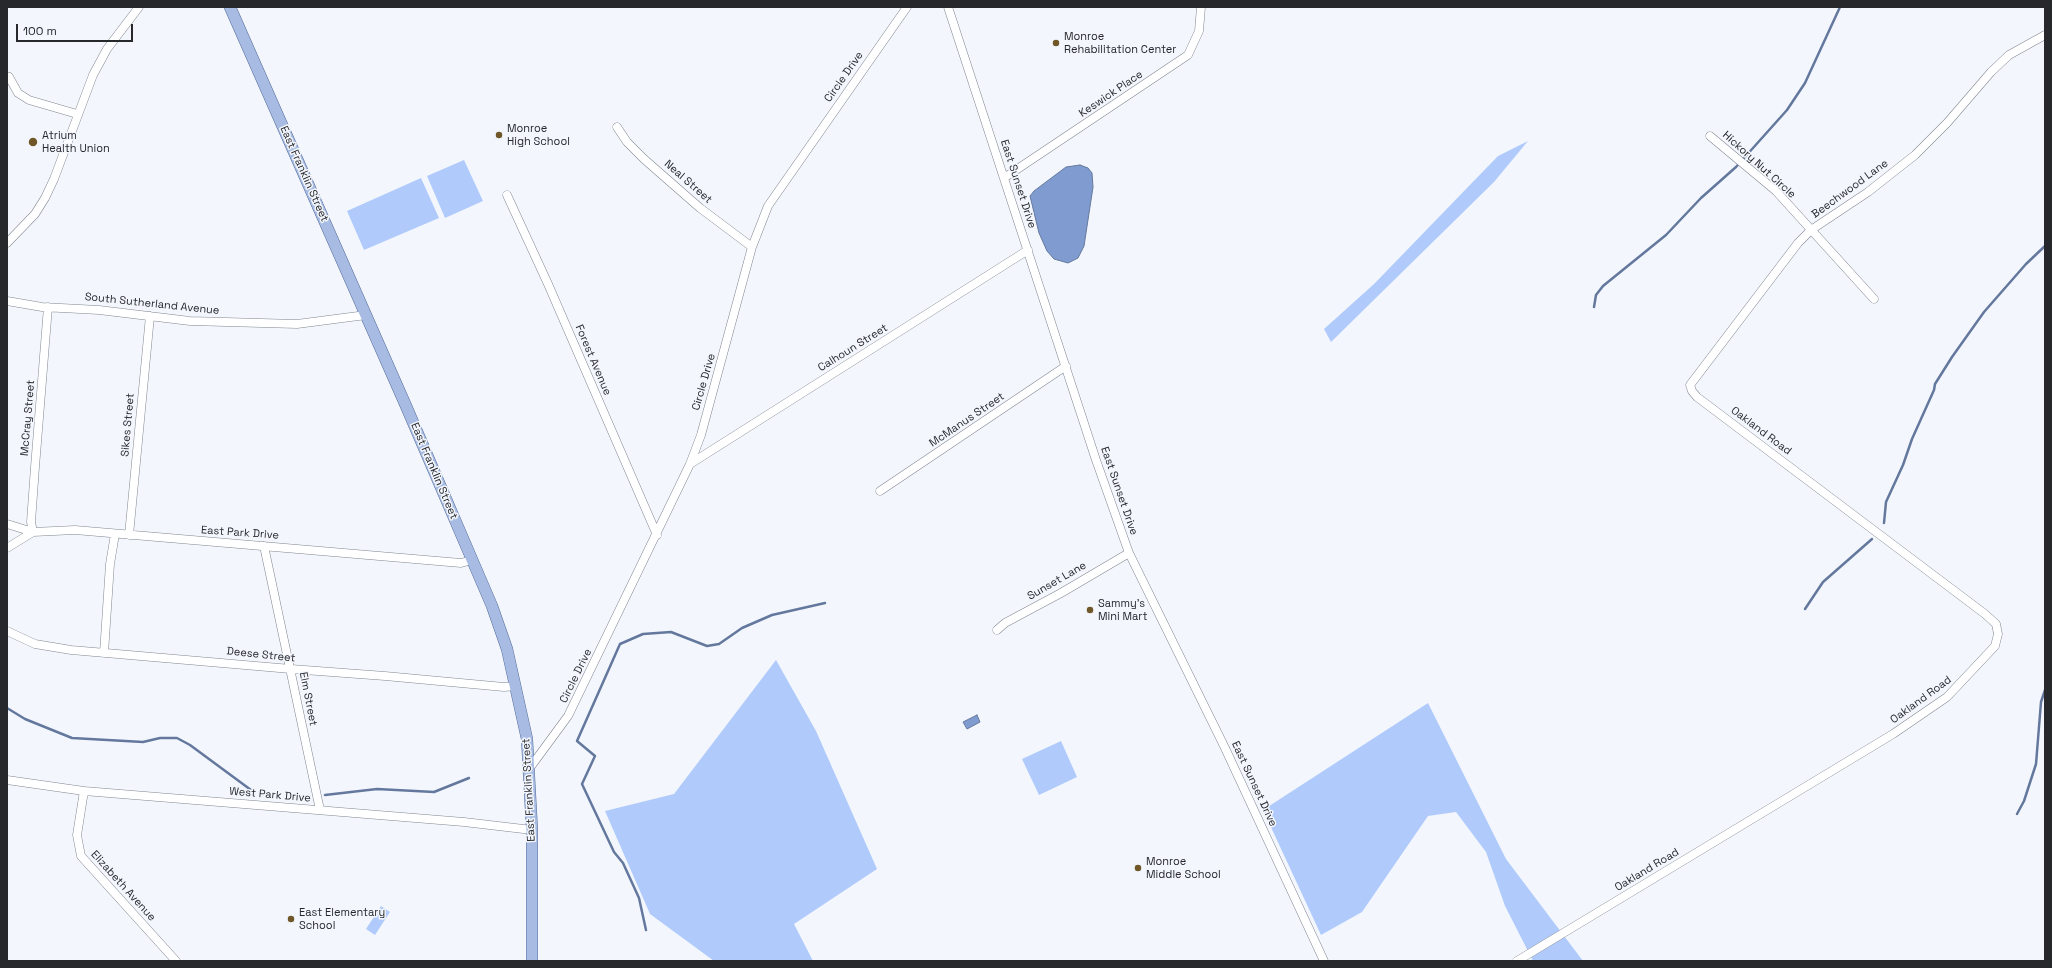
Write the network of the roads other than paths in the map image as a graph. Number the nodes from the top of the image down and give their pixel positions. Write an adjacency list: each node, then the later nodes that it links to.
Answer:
1 (230, 7): 20 (main road, East Franklin Street)
2 (907, 7): 15 (street, Circle Drive)
3 (948, 7): 11 (street, East Sunset Drive)
4 (1201, 7): 11 (street, Keswick Place)
5 (134, 9): 8 (street)
6 (2045, 35): 13 (street, Beechwood Lane)
7 (7, 78): 8 (street)
8 (77, 114): 14 (street)
9 (616, 127): 15 (street, Neal Street)
10 (1710, 136): 13 (street, Hickory Nut Circle)
11 (1004, 178): 16 (street, East Sunset Drive)
12 (507, 195): 30 (street, Forest Avenue)
13 (1811, 230): 17 (street, Hickory Nut Circle); 23 (street, Beechwood Lane)
14 (7, 243)
15 (752, 247): 24 (street, Circle Drive)
16 (1028, 250): 22 (street, East Sunset Drive); 24 (street, Calhoun Street)
17 (1874, 299)
18 (7, 301): 19 (street, South Sutherland Avenue)
19 (48, 307): 21 (street, South Sutherland Avenue); 27 (street, McCray Street)
20 (366, 315): 21 (street, South Sutherland Avenue); 34 (main road, East Franklin Street)
21 (150, 316): 29 (street, Sikes Street)
22 (1066, 366): 25 (street, McManus Street); 33 (street, East Sunset Drive)
23 (1690, 385): 48 (street, Oakland Road)
24 (690, 464): 30 (street, Circle Drive)
25 (880, 491)
26 (7, 524): 27 (street, East Park Drive)
27 (33, 532): 28 (street, East Park Drive); 32 (street)
28 (115, 534): 29 (street, East Park Drive); 37 (street)
29 (129, 535): 31 (street, East Park Drive)
30 (657, 535): 40 (street, Circle Drive)
31 (264, 546): 34 (street, East Park Drive); 38 (street, Elm Street)
32 (7, 548)
33 (1129, 553): 35 (street, Sunset Lane); 47 (street, East Sunset Drive)
34 (472, 560): 39 (main road, East Franklin Street)
35 (997, 630)
36 (7, 631): 37 (street, Deese Street)
37 (104, 653): 38 (street, Deese Street)
38 (291, 670): 39 (street, Deese Street); 43 (street, Elm Street)
39 (516, 686): 40 (main road, East Franklin Street)
40 (529, 769): 44 (main road, East Franklin Street)
41 (7, 780): 42 (street, West Park Drive)
42 (84, 791): 43 (street, West Park Drive); 45 (street, Elizabeth Avenue)
43 (320, 810): 44 (street, West Park Drive)
44 (532, 830): 46 (main road, East Franklin Street)
45 (176, 961)
46 (532, 961)
47 (1324, 961)
48 (1518, 961)

